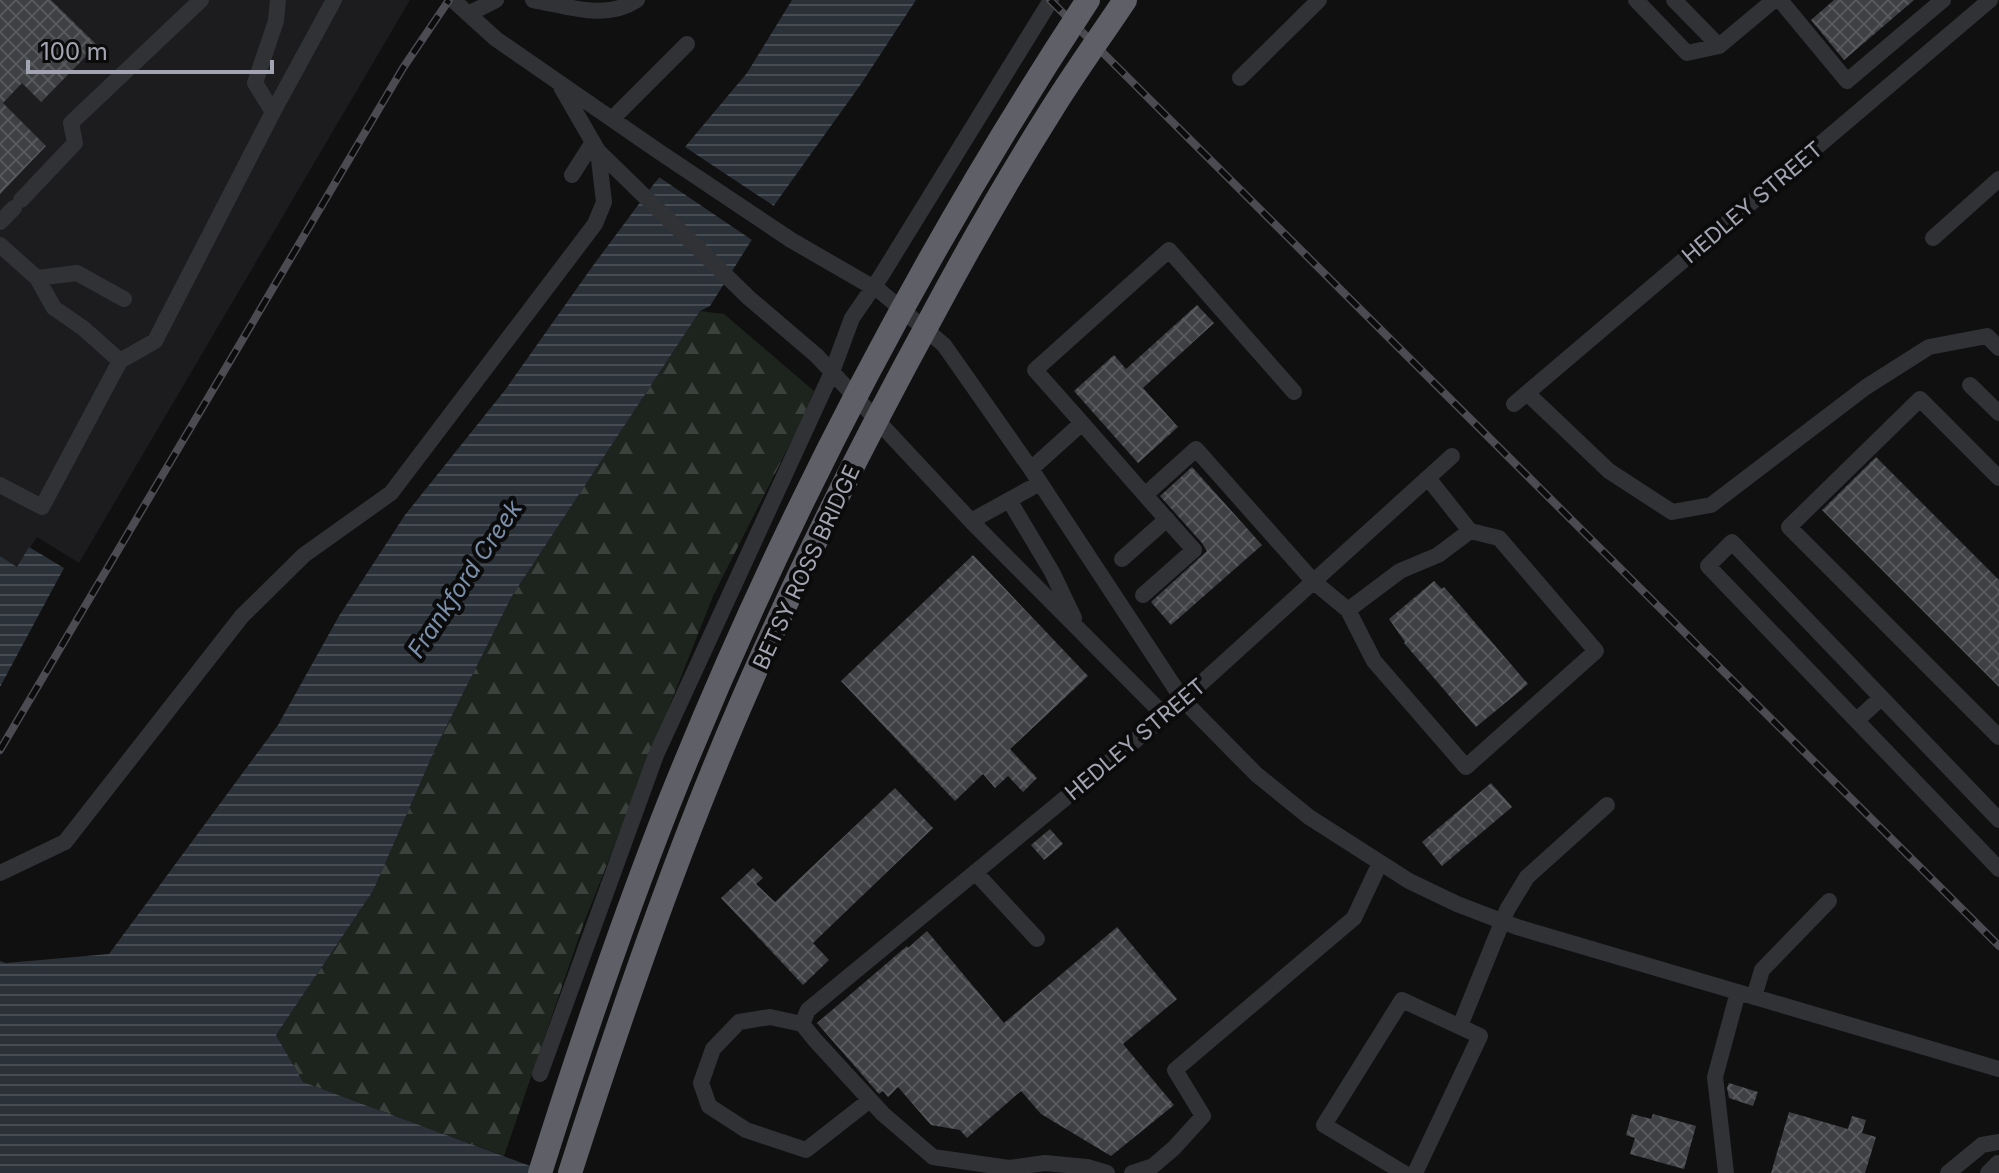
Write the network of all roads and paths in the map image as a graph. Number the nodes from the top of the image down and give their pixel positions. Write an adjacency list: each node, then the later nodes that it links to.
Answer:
1 (201, 0): 27 (street)
2 (278, 0): 22 (street)
3 (334, 0): 22 (street)
4 (453, 0): 17 (street)
5 (496, 0): 17 (street)
6 (533, 0): 7 (street)
7 (637, 0)
8 (1051, 0): 31 (street)
9 (1088, 0): 77 (highway, BETSY ROSS BRIDGE, bridge)
10 (1125, 0): 78 (highway, BETSY ROSS BRIDGE, bridge)
11 (1319, 0): 20 (street)
12 (1636, 0): 19 (street)
13 (1675, 0): 19 (street)
14 (1777, 0): 15 (street); 19 (street)
15 (1943, 0)
16 (1990, 0): 33 (street, HEDLEY STREET)
17 (468, 14): 21 (street)
18 (687, 44): 23 (street)
19 (1719, 46)
20 (1240, 78)
21 (558, 82): 23 (street); 24 (street)
22 (273, 112): 34 (street)
23 (612, 119): 31 (street)
24 (595, 146): 25 (street); 35 (street); 65 (street)
25 (572, 175)
26 (1999, 179): 28 (street)
27 (0, 222)
28 (1933, 238)
29 (0, 245): 30 (street)
30 (37, 278): 32 (street); 34 (street)
31 (873, 287): 35 (street); 41 (street)
32 (124, 299)
33 (1999, 348)
34 (120, 361): 44 (street)
35 (832, 372): 48 (street); 73 (street)
36 (1970, 385): 38 (street)
37 (1294, 392): 39 (street)
38 (1999, 413)
39 (1082, 423): 41 (street); 45 (street)
40 (1452, 456): 42 (street, HEDLEY STREET)
41 (1035, 476): 46 (street); 56 (street)
42 (1428, 478): 49 (street); 51 (street, HEDLEY STREET)
43 (1999, 478): 59 (street)
44 (0, 485)
45 (1145, 495): 47 (street); 51 (street)
46 (1009, 500): 48 (street); 54 (street)
47 (1167, 519): 50 (street); 52 (street)
48 (971, 521): 54 (street)
49 (1470, 531): 53 (street); 53 (street)
50 (1122, 559)
51 (1314, 582): 53 (street); 56 (street, HEDLEY STREET)
52 (1143, 595)
53 (1348, 610)
54 (1079, 630): 57 (street)
55 (1881, 698): 58 (street); 58 (street); 61 (street)
56 (1183, 700): 57 (street, HEDLEY STREET); 62 (street)
57 (1165, 716): 64 (street, HEDLEY STREET)
58 (1857, 720): 63 (street)
59 (1999, 737)
60 (1607, 805): 67 (street)
61 (1999, 820)
62 (1380, 863): 67 (street); 80 (street)
63 (1999, 869)
64 (975, 872): 68 (street); 70 (street, HEDLEY STREET)
65 (0, 873)
66 (1829, 901): 69 (street)
67 (1503, 921): 69 (street); 71 (street)
68 (1037, 939)
69 (1746, 994): 72 (street); 83 (street)
70 (805, 1017): 74 (street); 74 (street)
71 (1460, 1026): 81 (street); 82 (street)
72 (1999, 1069)
73 (540, 1074)
74 (870, 1100): 79 (street)
75 (1999, 1142): 84 (street)
76 (1999, 1162): 85 (street)
77 (540, 1173)
78 (570, 1173)
79 (1107, 1173)
80 (1132, 1173)
81 (1404, 1173)
82 (1415, 1173)
83 (1726, 1173)
84 (1948, 1173)
85 (1988, 1173)

